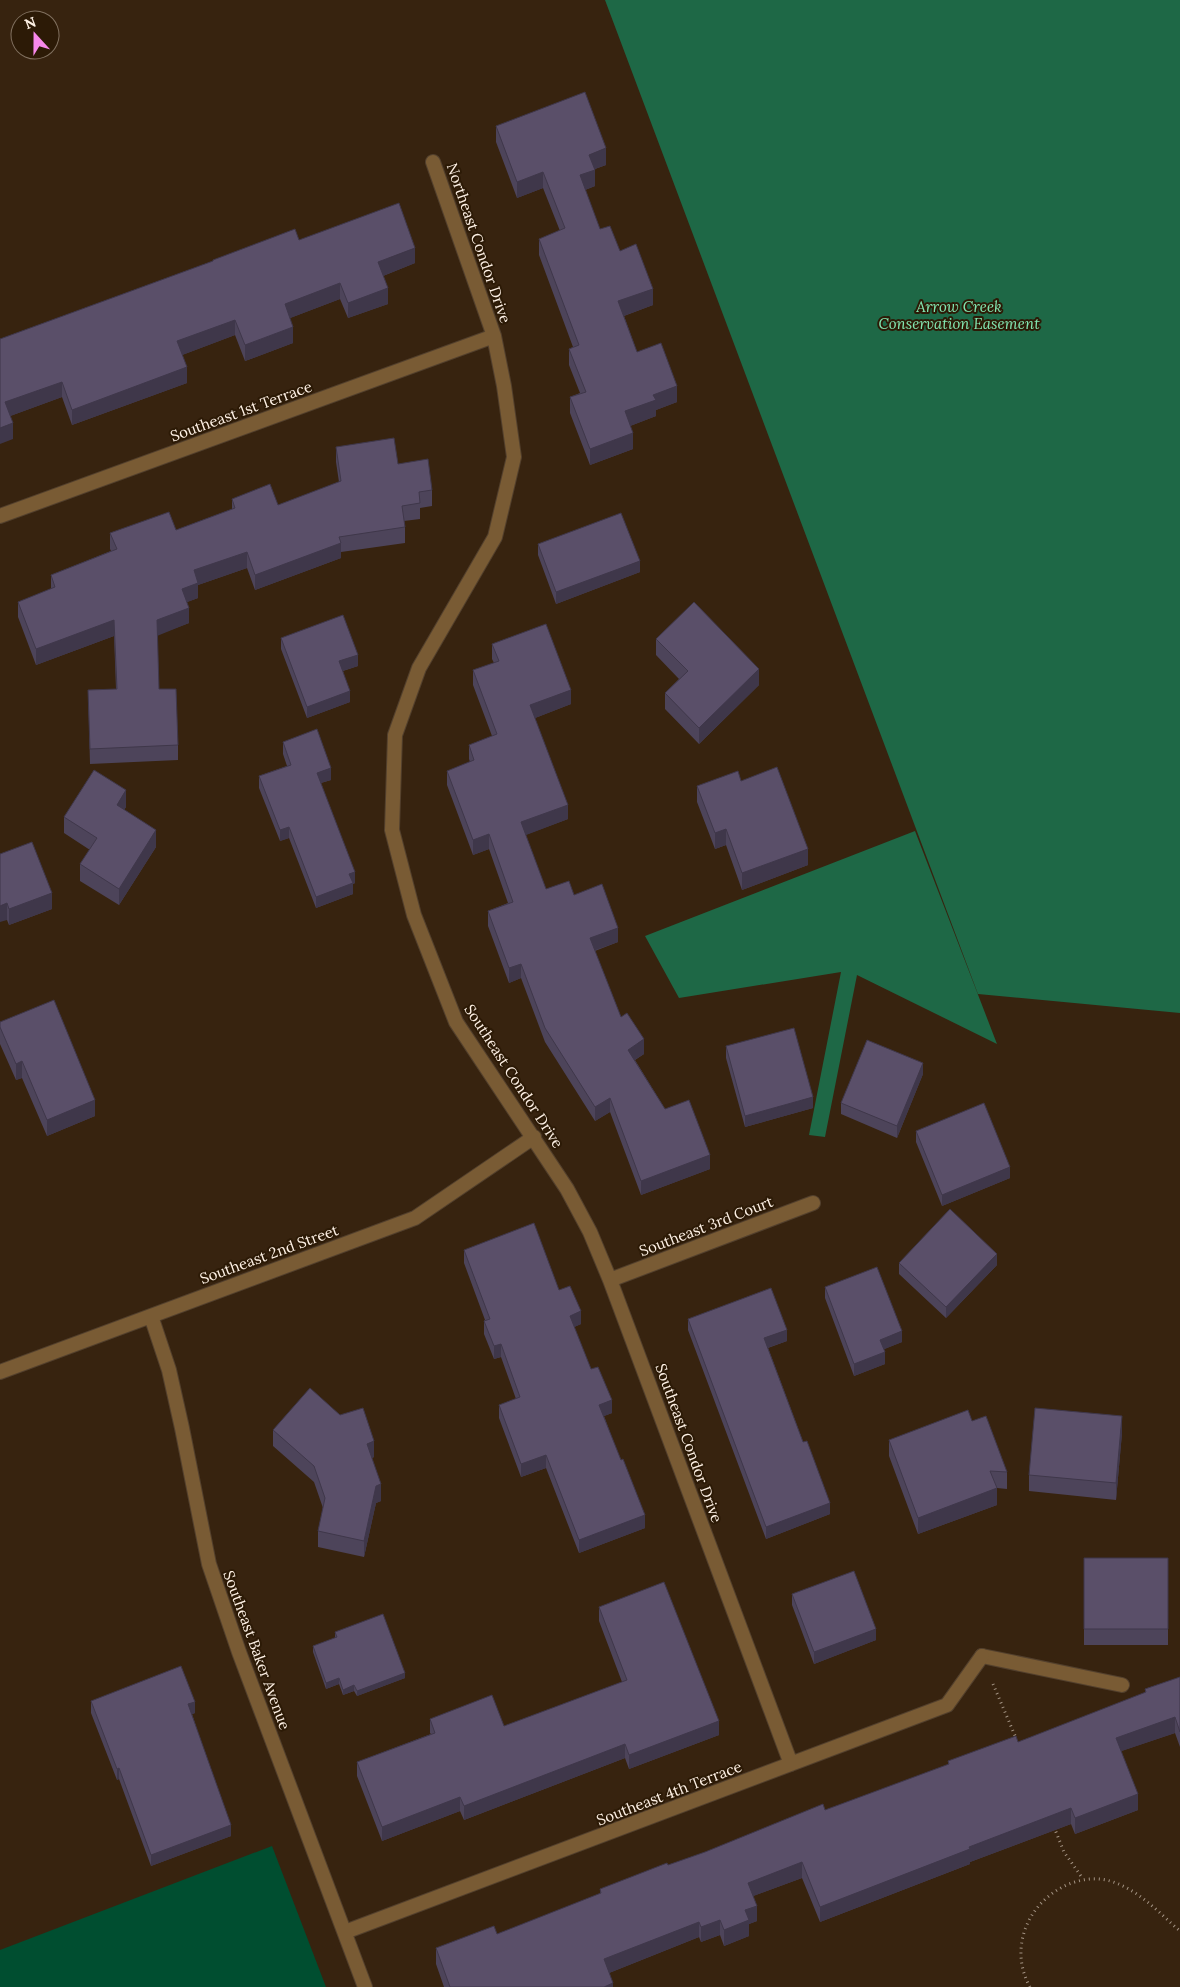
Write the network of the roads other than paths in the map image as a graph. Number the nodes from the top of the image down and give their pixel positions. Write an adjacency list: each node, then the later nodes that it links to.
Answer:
1 (433, 162): 2 (street, Northeast Condor Drive)
2 (494, 336): 3 (street, Southeast 1st Terrace); 4 (street, Southeast Condor Drive)
3 (0, 516)
4 (534, 1137): 6 (street, Southeast Condor Drive); 7 (street, Southeast 2nd Street)
5 (813, 1203): 6 (street, Southeast 3rd Court)
6 (610, 1280): 10 (street, Southeast Condor Drive)
7 (150, 1316): 8 (street, Southeast 2nd Street); 11 (street, Southeast Baker Avenue)
8 (0, 1372)
9 (1122, 1685): 10 (street, Southeast 4th Terrace)
10 (791, 1764): 11 (street, Southeast 4th Terrace)
11 (345, 1932): 12 (street, Southeast Baker Avenue)
12 (365, 1987)

